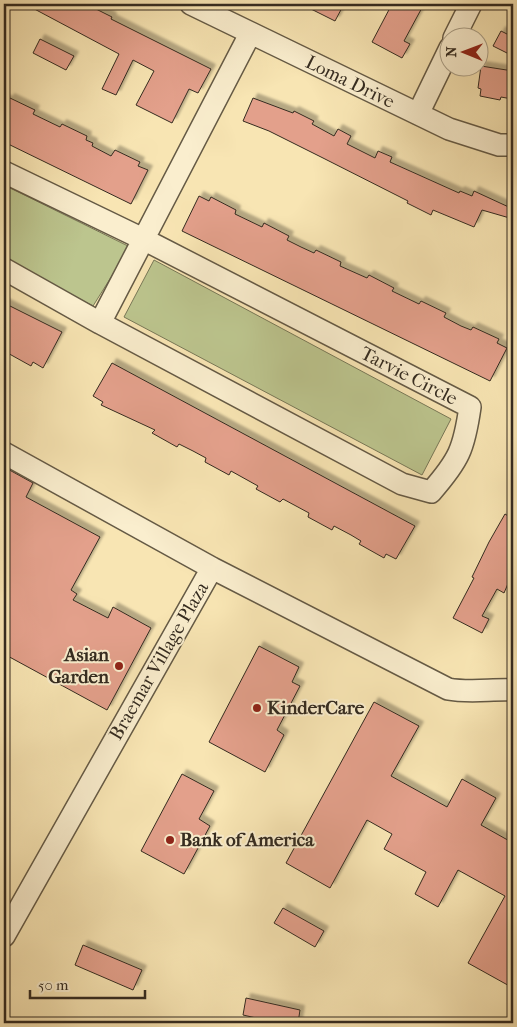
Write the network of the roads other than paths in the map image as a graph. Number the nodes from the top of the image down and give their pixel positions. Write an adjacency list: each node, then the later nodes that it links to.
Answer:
1 (191, 4): 4 (street, Loma Drive)
2 (470, 4): 3 (street)
3 (459, 28)
4 (250, 34): 6 (street, Loma Drive); 9 (street)
5 (440, 69): 6 (street)
6 (418, 114): 7 (street, Loma Drive)
7 (513, 145)
8 (4, 172): 9 (street, Tarvie Circle)
9 (144, 240): 11 (street); 11 (street, Tarvie Circle)
10 (4, 269): 11 (street, Tarvie Circle)
11 (100, 323)
12 (4, 453): 13 (street, Braemar Village Plaza)
13 (212, 568): 14 (street); 15 (street, Braemar Village Plaza)
14 (513, 690)
15 (4, 936)

